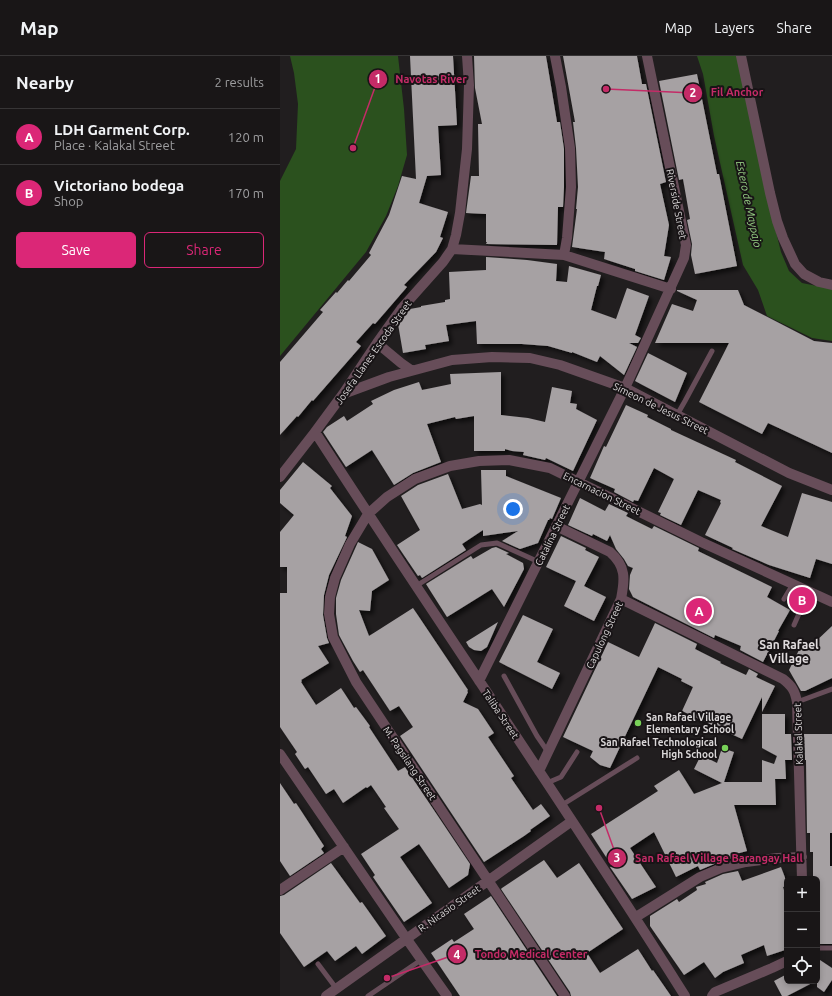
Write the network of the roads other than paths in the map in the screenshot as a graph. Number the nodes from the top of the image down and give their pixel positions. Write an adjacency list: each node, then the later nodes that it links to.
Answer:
1 (466, 56): 5 (street, Josefa Llanes Escoda Street)
2 (555, 56): 6 (street)
3 (647, 56): 8 (street, Riverside Street)
4 (742, 56): 7 (street)
5 (452, 249): 6 (street); 9 (street, Josefa Llanes Escoda Street)
6 (564, 255): 8 (street)
7 (832, 285)
8 (671, 289): 12 (street, Riverside Street)
9 (377, 343): 11 (street); 13 (street, Josefa Llanes Escoda Street)
10 (712, 351): 14 (lane)
11 (412, 370): 12 (street, Simeon de Jesus Street); 13 (street, Simeon de Jesus Street)
12 (625, 388): 14 (street, Simeon de Jesus Street); 17 (street, Catalina Street)
13 (343, 394): 15 (street, Josefa Llanes Escoda Street)
14 (677, 415): 18 (street, Simeon de Jesus Street)
15 (315, 432): 16 (street, Josefa Llanes Escoda Street); 19 (street, Taliba Street)
16 (280, 477)
17 (578, 482): 19 (street, Encarnacion Street); 20 (street, Catalina Street); 22 (street, Encarnacion Street)
18 (832, 490)
19 (368, 514): 23 (street, Taliba Street); 44 (street, M. Pagsilang Street)
20 (556, 526): 21 (street, Catalina Street); 25 (street, Capulong Street)
21 (539, 562): 23 (lane); 30 (street, Catalina Street)
22 (793, 584): 24 (street, Encarnacion Street); 26 (lane)
23 (416, 586): 30 (street, Taliba Street)
24 (809, 591): 27 (street, Encarnacion Street); 28 (lane)
25 (621, 599): 32 (street, Kalakal Street); 34 (street, Capulong Street)
26 (784, 599)
27 (832, 602)
28 (794, 625)
29 (504, 676): 34 (lane)
30 (479, 682): 37 (street, Taliba Street)
31 (832, 689): 32 (lane)
32 (797, 702): 42 (street, Kalakal Street)
33 (577, 752): 38 (lane)
34 (548, 753): 37 (street, Capulong Street)
35 (280, 754): 41 (street)
36 (637, 758): 39 (lane)
37 (539, 771): 38 (street, Taliba Street)
38 (547, 783): 39 (street, Taliba Street)
39 (562, 805): 40 (street, Taliba Street)
40 (572, 821): 44 (street, R. Nicasio Street); 46 (street, Taliba Street)
41 (344, 847): 45 (street); 47 (street)
42 (802, 857): 43 (street, Kalakal Street); 46 (street)
43 (802, 876)
44 (488, 880): 47 (street, R. Nicasio Street); 57 (street, M. Pagsilang Street)
45 (280, 889)
46 (636, 917): 58 (street, Taliba Street)
47 (406, 938): 50 (street); 53 (street, R. Nicasio Street)
48 (820, 948): 49 (lane)
49 (832, 948)
50 (421, 960): 55 (lane); 56 (street)
51 (784, 962): 59 (street)
52 (318, 964): 53 (lane)
53 (336, 988): 54 (street, R. Nicasio Street)
54 (326, 996)
55 (368, 996)
56 (447, 996)
57 (564, 996)
58 (685, 996)
59 (712, 996)

